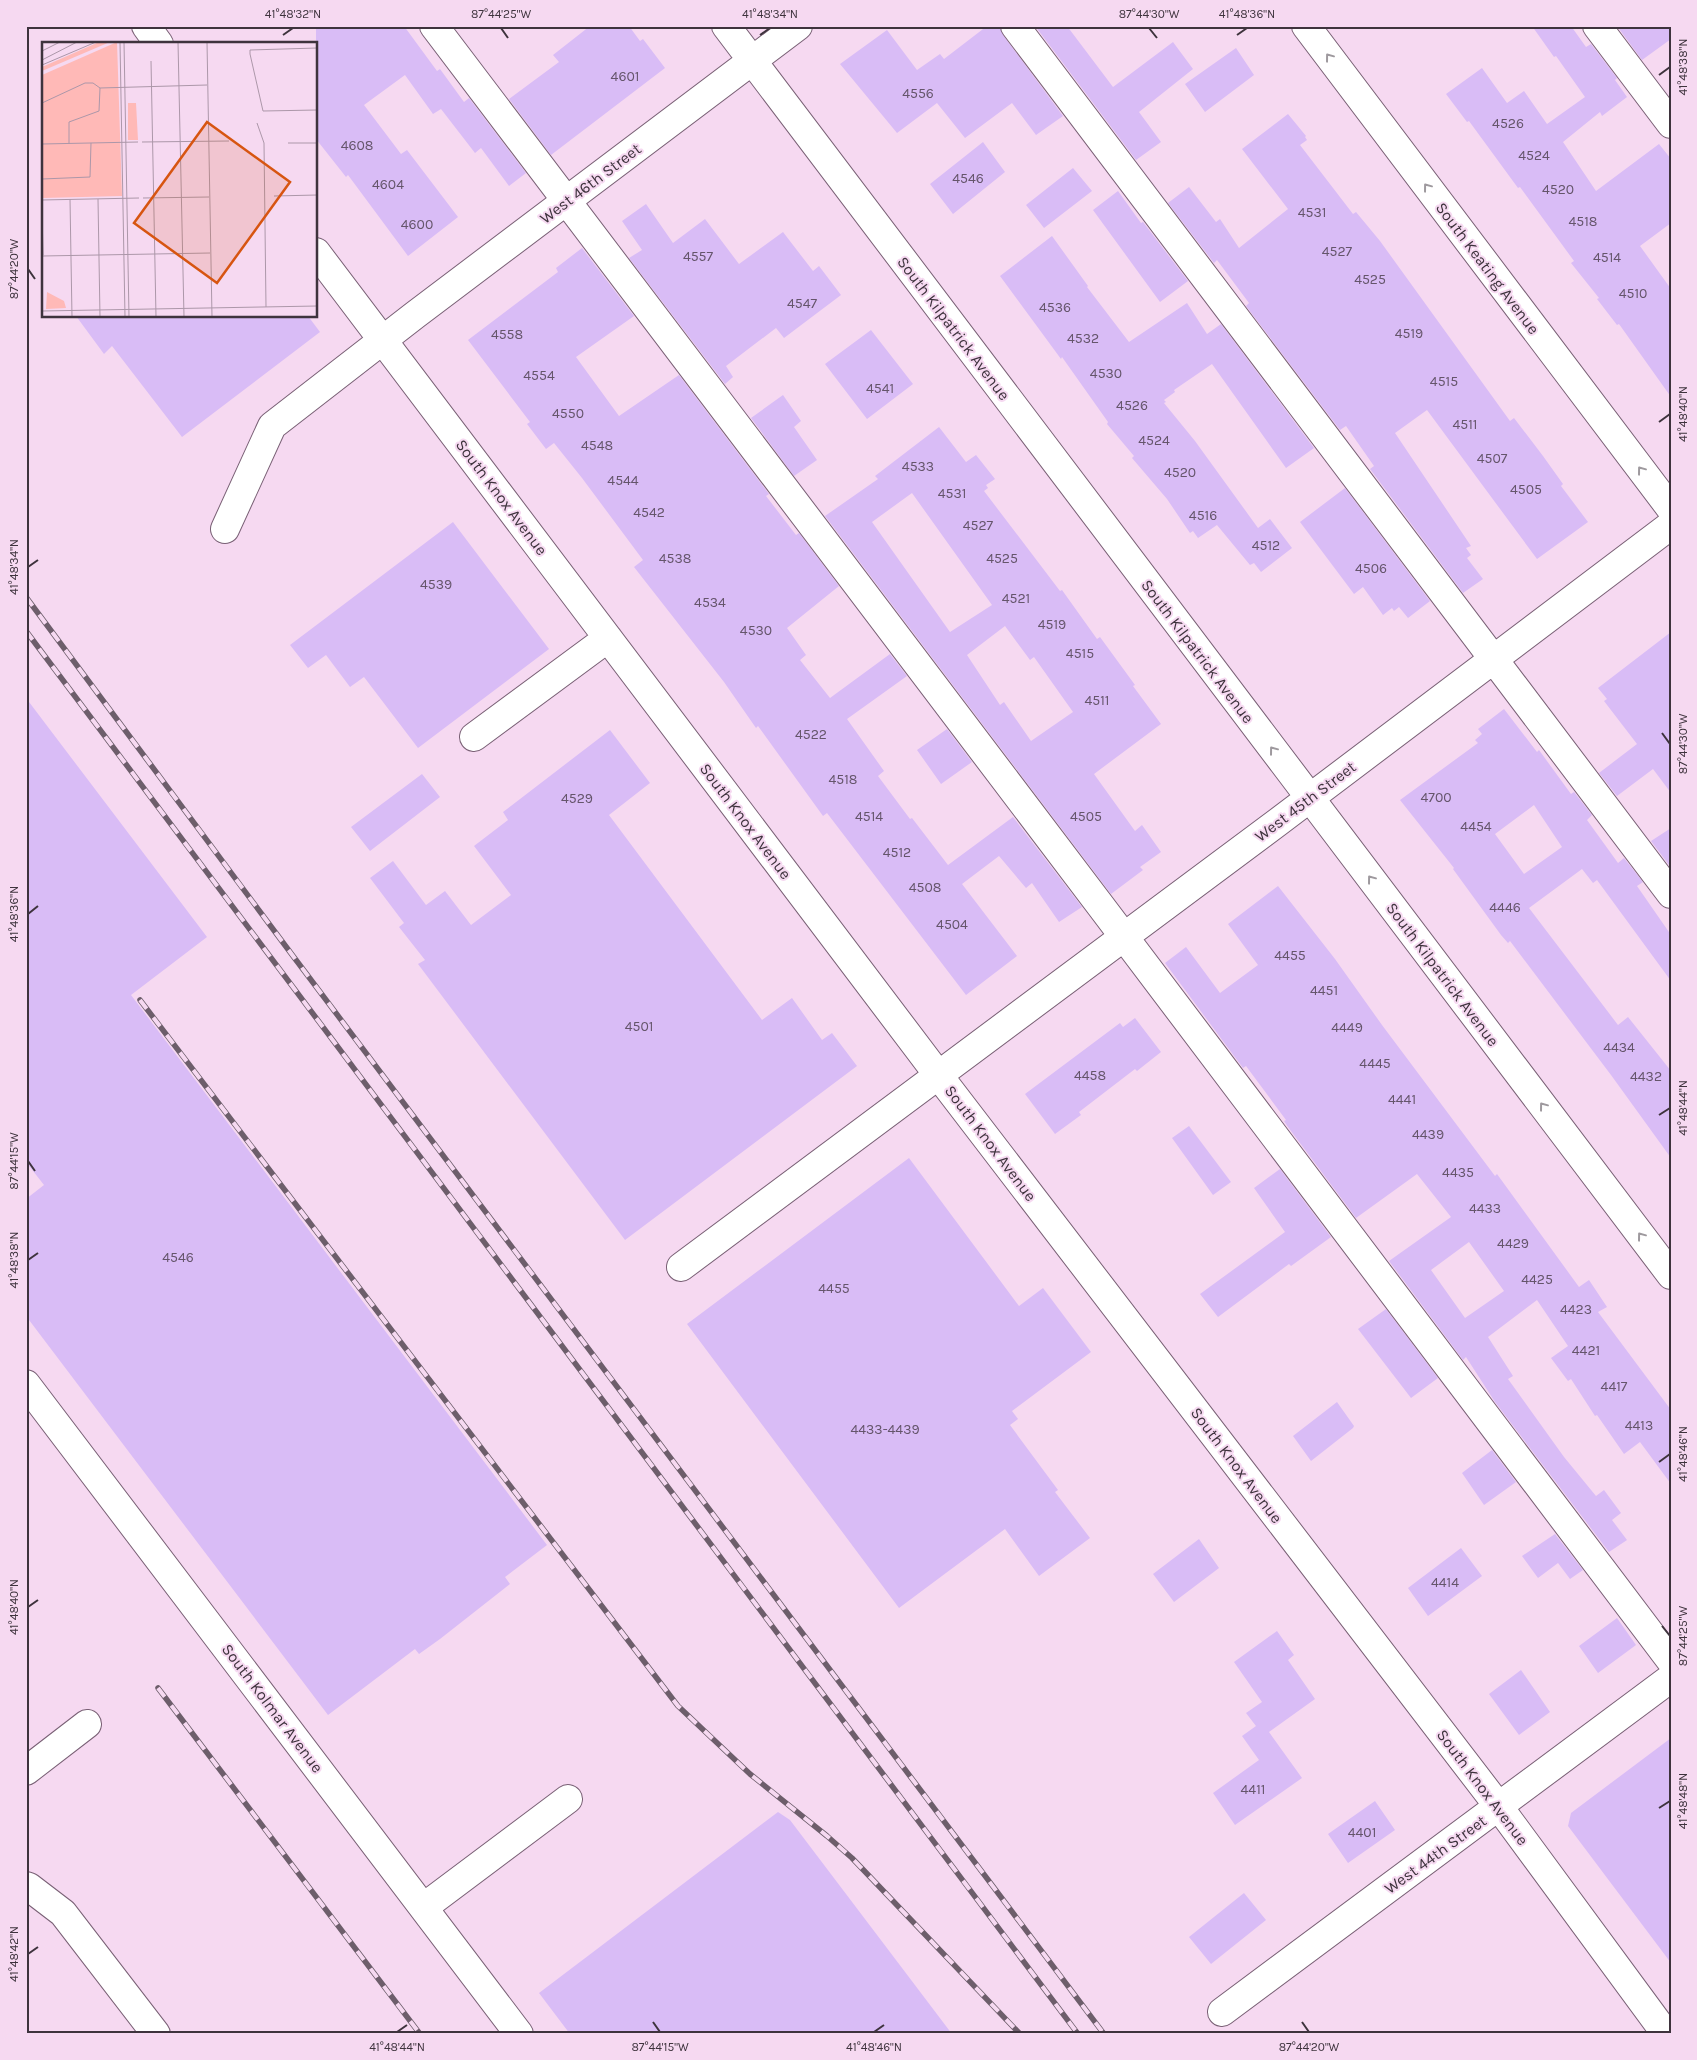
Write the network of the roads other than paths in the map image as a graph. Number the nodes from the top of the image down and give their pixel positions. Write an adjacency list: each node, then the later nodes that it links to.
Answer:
1 (146, 26): 8 (street)
2 (434, 26): 11 (street)
3 (726, 26): 9 (street, South Kilpatrick Avenue)
4 (798, 26): 9 (street, West 46th Street)
5 (1015, 26): 18 (street)
6 (1306, 26): 14 (street, South Keating Avenue, one-way to 6)
7 (1597, 26): 10 (street)
8 (158, 42)
9 (753, 61): 11 (street, West 46th Street); 20 (street, South Kilpatrick Avenue, one-way to 9)
10 (1671, 124)
11 (566, 201): 13 (street, West 46th Street); 22 (street)
12 (318, 255): 13 (street, South Knox Avenue)
13 (382, 340): 16 (street, West 46th Street); 17 (street, South Knox Avenue)
14 (1671, 509)
15 (1671, 525): 18 (street, West 45th Street)
16 (225, 529)
17 (608, 638): 19 (street); 23 (street, South Knox Avenue)
18 (1493, 659): 20 (street, West 45th Street); 21 (street)
19 (474, 737)
20 (1310, 797): 22 (street, West 45th Street); 25 (street, South Kilpatrick Avenue, one-way to 20)
21 (1671, 894)
22 (1124, 936): 23 (street, West 45th Street); 27 (street)
23 (939, 1076): 24 (street, West 45th Street); 32 (street, South Knox Avenue)
24 (681, 1267)
25 (1671, 1275)
26 (26, 1384): 34 (street, South Kolmar Avenue)
27 (1671, 1661)
28 (1671, 1678): 32 (street, West 44th Street)
29 (87, 1724): 30 (street)
30 (26, 1771)
31 (568, 1799): 34 (street)
32 (1499, 1807): 35 (street, West 44th Street); 38 (street, South Knox Avenue)
33 (26, 1886): 36 (street)
34 (424, 1907): 37 (street, South Kolmar Avenue)
35 (1222, 2012)
36 (156, 2034)
37 (519, 2034)
38 (1666, 2034)

